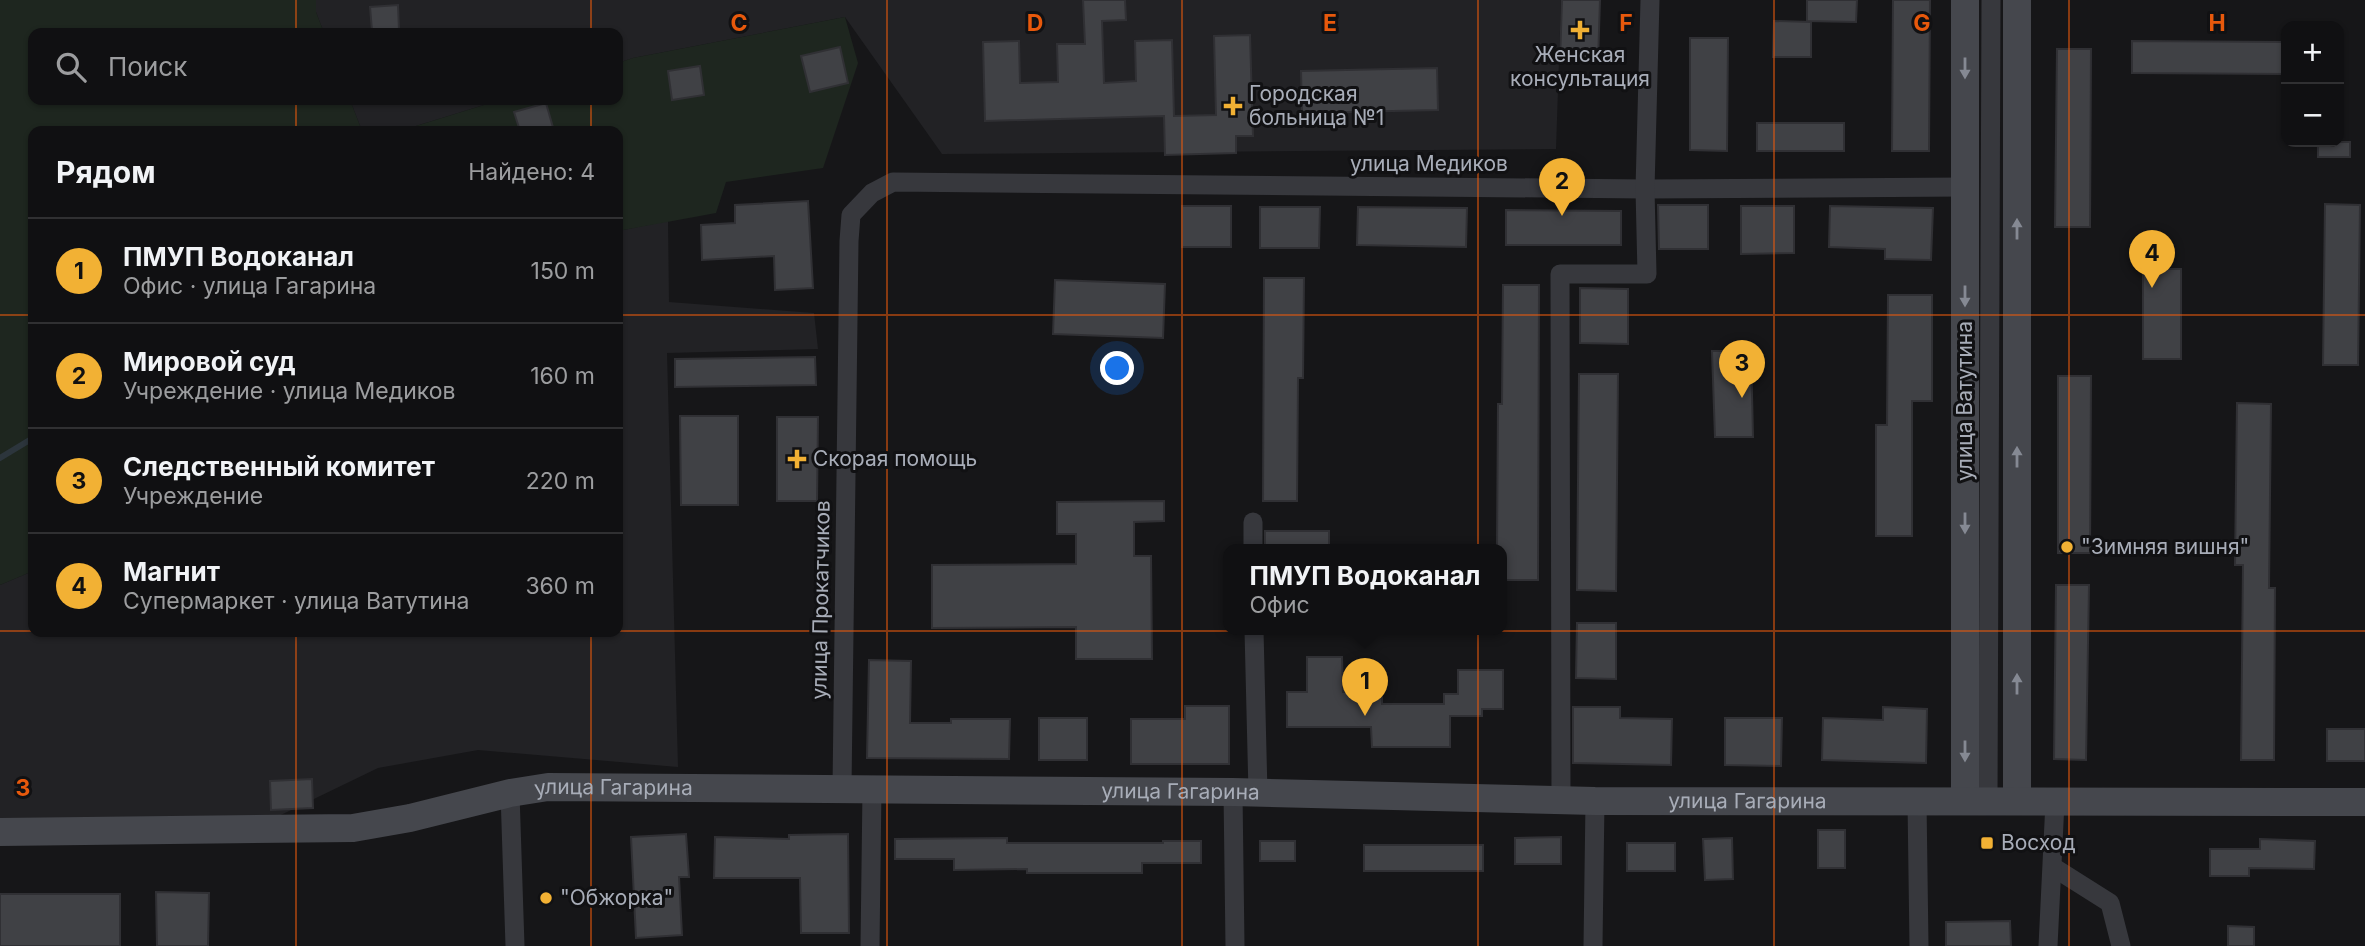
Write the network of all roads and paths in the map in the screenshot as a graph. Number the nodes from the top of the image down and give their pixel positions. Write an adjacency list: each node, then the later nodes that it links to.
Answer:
1 (1650, 0): 7 (street)
2 (1965, 0): 6 (street, улица Ватутина, one-way to 6)
3 (1991, 0): 18 (street)
4 (2017, 0): 19 (street, one-way to 4)
5 (893, 182): 7 (street, улица Медиков); 11 (street, улица Прокатчиков)
6 (1965, 187): 7 (street, улица Медиков); 18 (street, улица Ватутина, one-way to 18)
7 (1644, 189): 15 (street)
8 (1252, 522): 9 (street)
9 (1253, 544)
10 (1254, 635): 14 (street)
11 (842, 788): 12 (street, улица Гагарина); 13 (street, улица Гагарина)
12 (872, 788): 14 (street, улица Гагарина); 25 (street)
13 (510, 793): 22 (street, улица Гагарина); 24 (street)
14 (1245, 793): 15 (street, улица Гагарина); 26 (street)
15 (1561, 800): 16 (street, улица Гагарина)
16 (1595, 801): 17 (street, улица Гагарина); 27 (street)
17 (1917, 801): 18 (street, улица Гагарина); 28 (street)
18 (1976, 801): 19 (street, улица Гагарина)
19 (2017, 802): 20 (street, улица Гагарина)
20 (2055, 802): 21 (street, улица Гагарина); 23 (street)
21 (2365, 802)
22 (0, 832)
23 (2053, 867): 29 (street); 30 (street)
24 (515, 946)
25 (870, 946)
26 (1235, 946)
27 (1593, 946)
28 (1919, 946)
29 (2048, 946)
30 (2121, 946)

